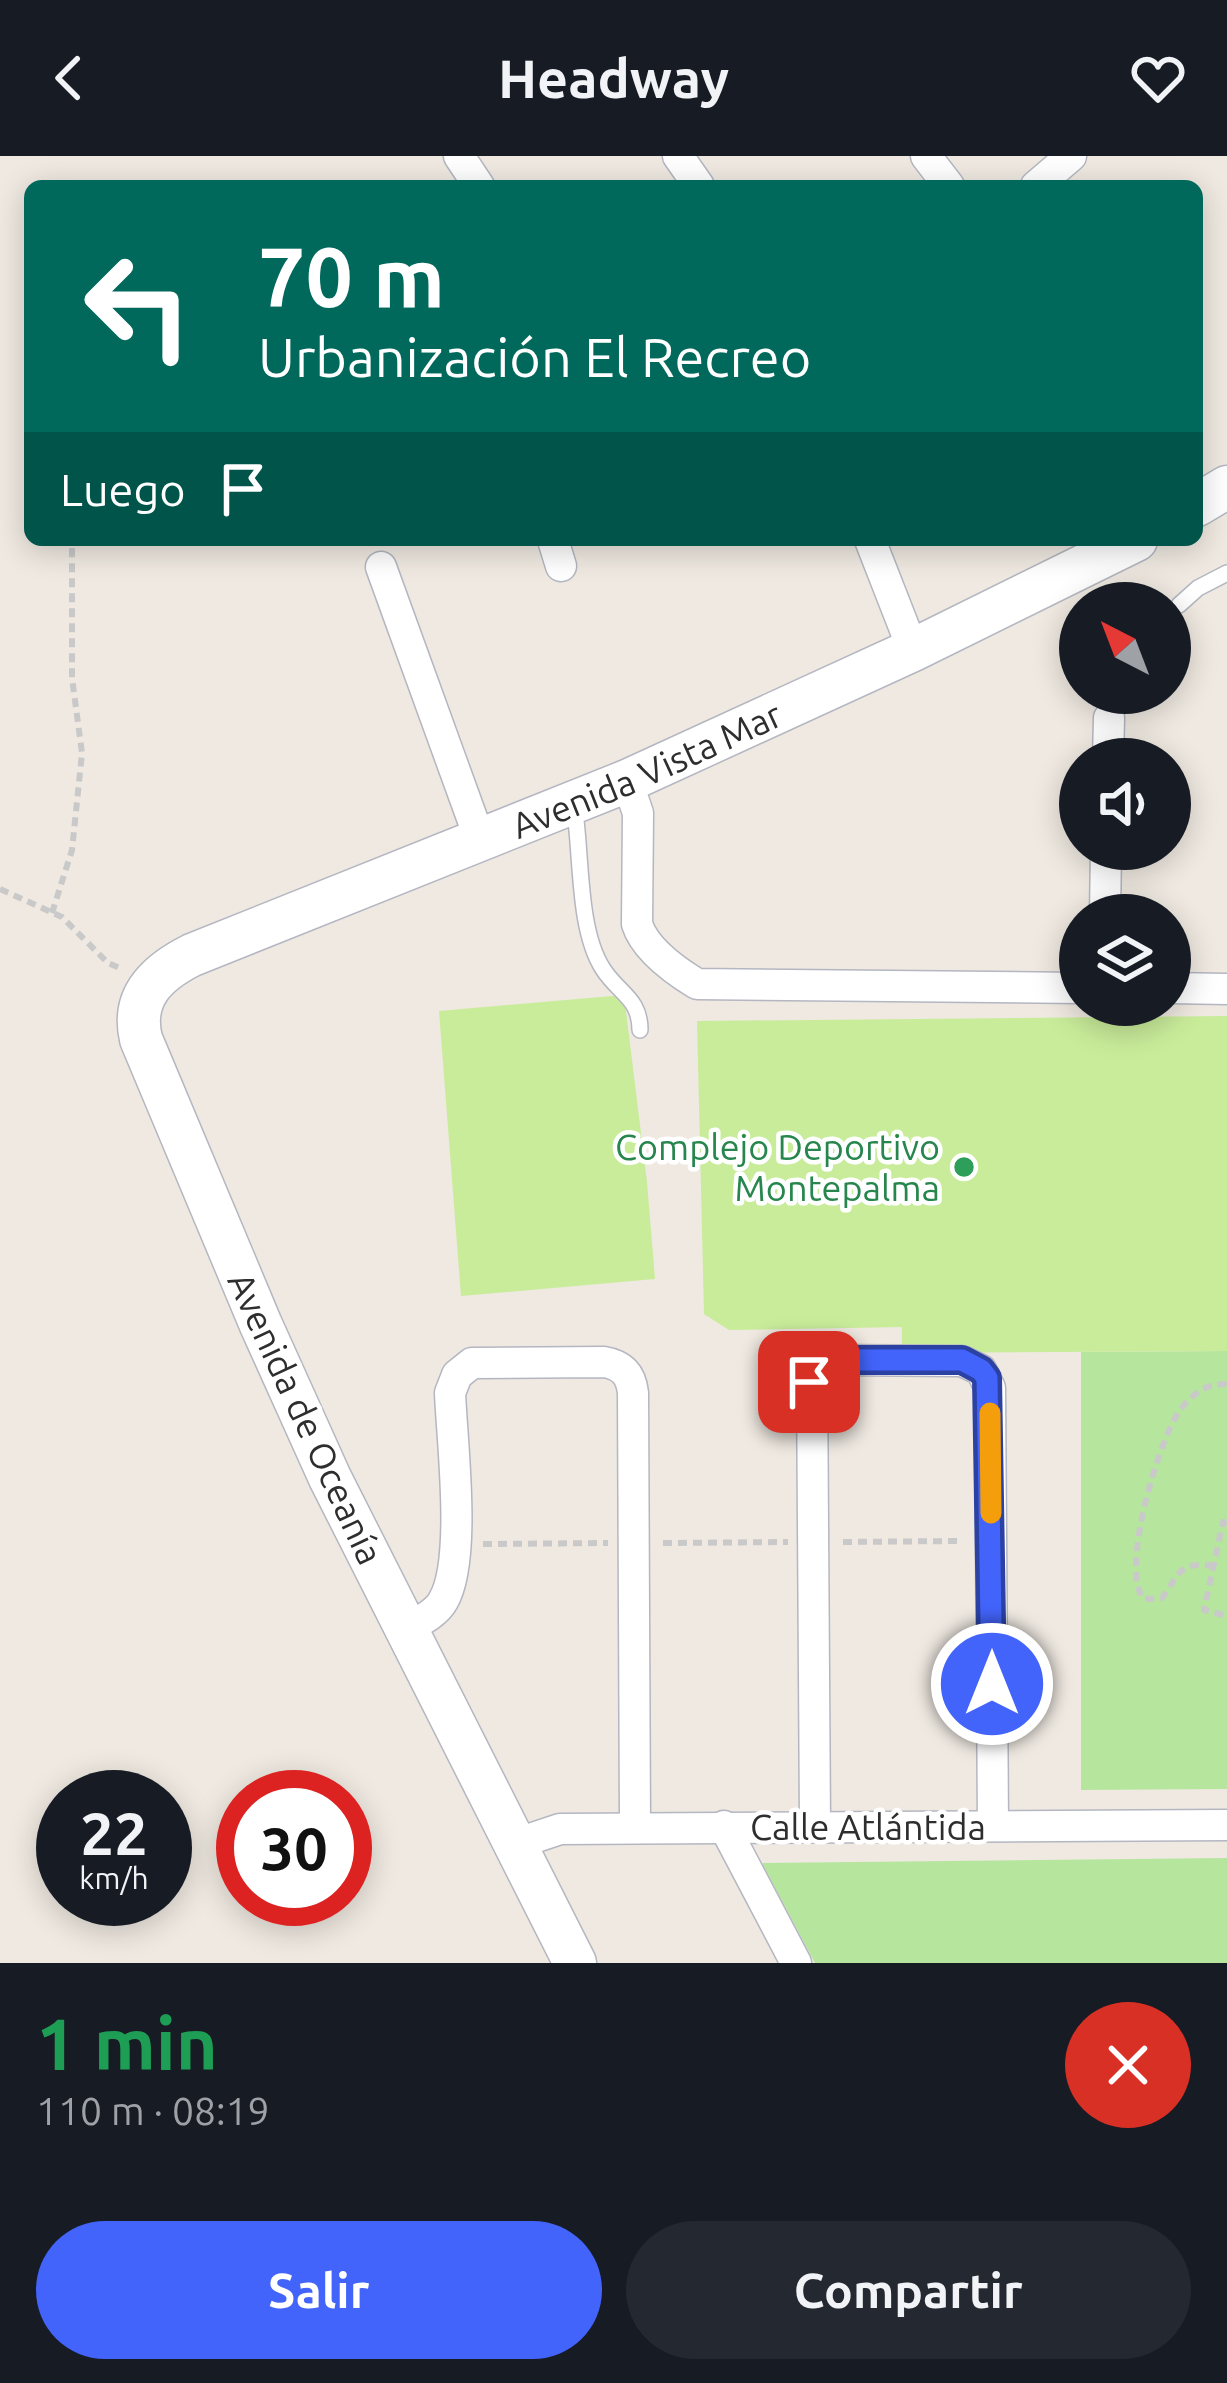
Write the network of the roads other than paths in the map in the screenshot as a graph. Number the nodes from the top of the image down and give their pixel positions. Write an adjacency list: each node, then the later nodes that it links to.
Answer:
1 (926, 156): 3 (street)
2 (1071, 156): 4 (street)
3 (944, 180)
4 (1043, 180)
5 (873, 546): 10 (street)
6 (1124, 546): 10 (street, Avenida Vista Mar)
7 (381, 567): 15 (street)
8 (1227, 573): 9 (lane)
9 (1191, 593)
10 (914, 650): 13 (street, Avenida Vista Mar)
11 (1108, 718): 12 (street)
12 (1108, 738)
13 (627, 781): 14 (street, Avenida Vista Mar); 17 (street)
14 (574, 802): 15 (street, Avenida Vista Mar); 20 (lane)
15 (480, 840): 16 (street, Avenida Vista Mar)
16 (152, 982): 21 (street, Avenida de Oceanía)
17 (1059, 988)
18 (1191, 988): 19 (street)
19 (1227, 988)
20 (640, 1030)
21 (406, 1629): 26 (street); 27 (street, Avenida de Oceanía)
22 (815, 1825): 24 (street, Calle Atlántida); 25 (street, Calle Atlántida); 25 (street)
23 (1227, 1825): 25 (street, Calle Atlántida)
24 (724, 1826): 26 (street, Calle Atlántida); 29 (street)
25 (993, 1826)
26 (635, 1827): 27 (street, Calle Atlántida)
27 (512, 1845): 28 (street, Avenida de Oceanía)
28 (575, 1963)
29 (796, 1963)

